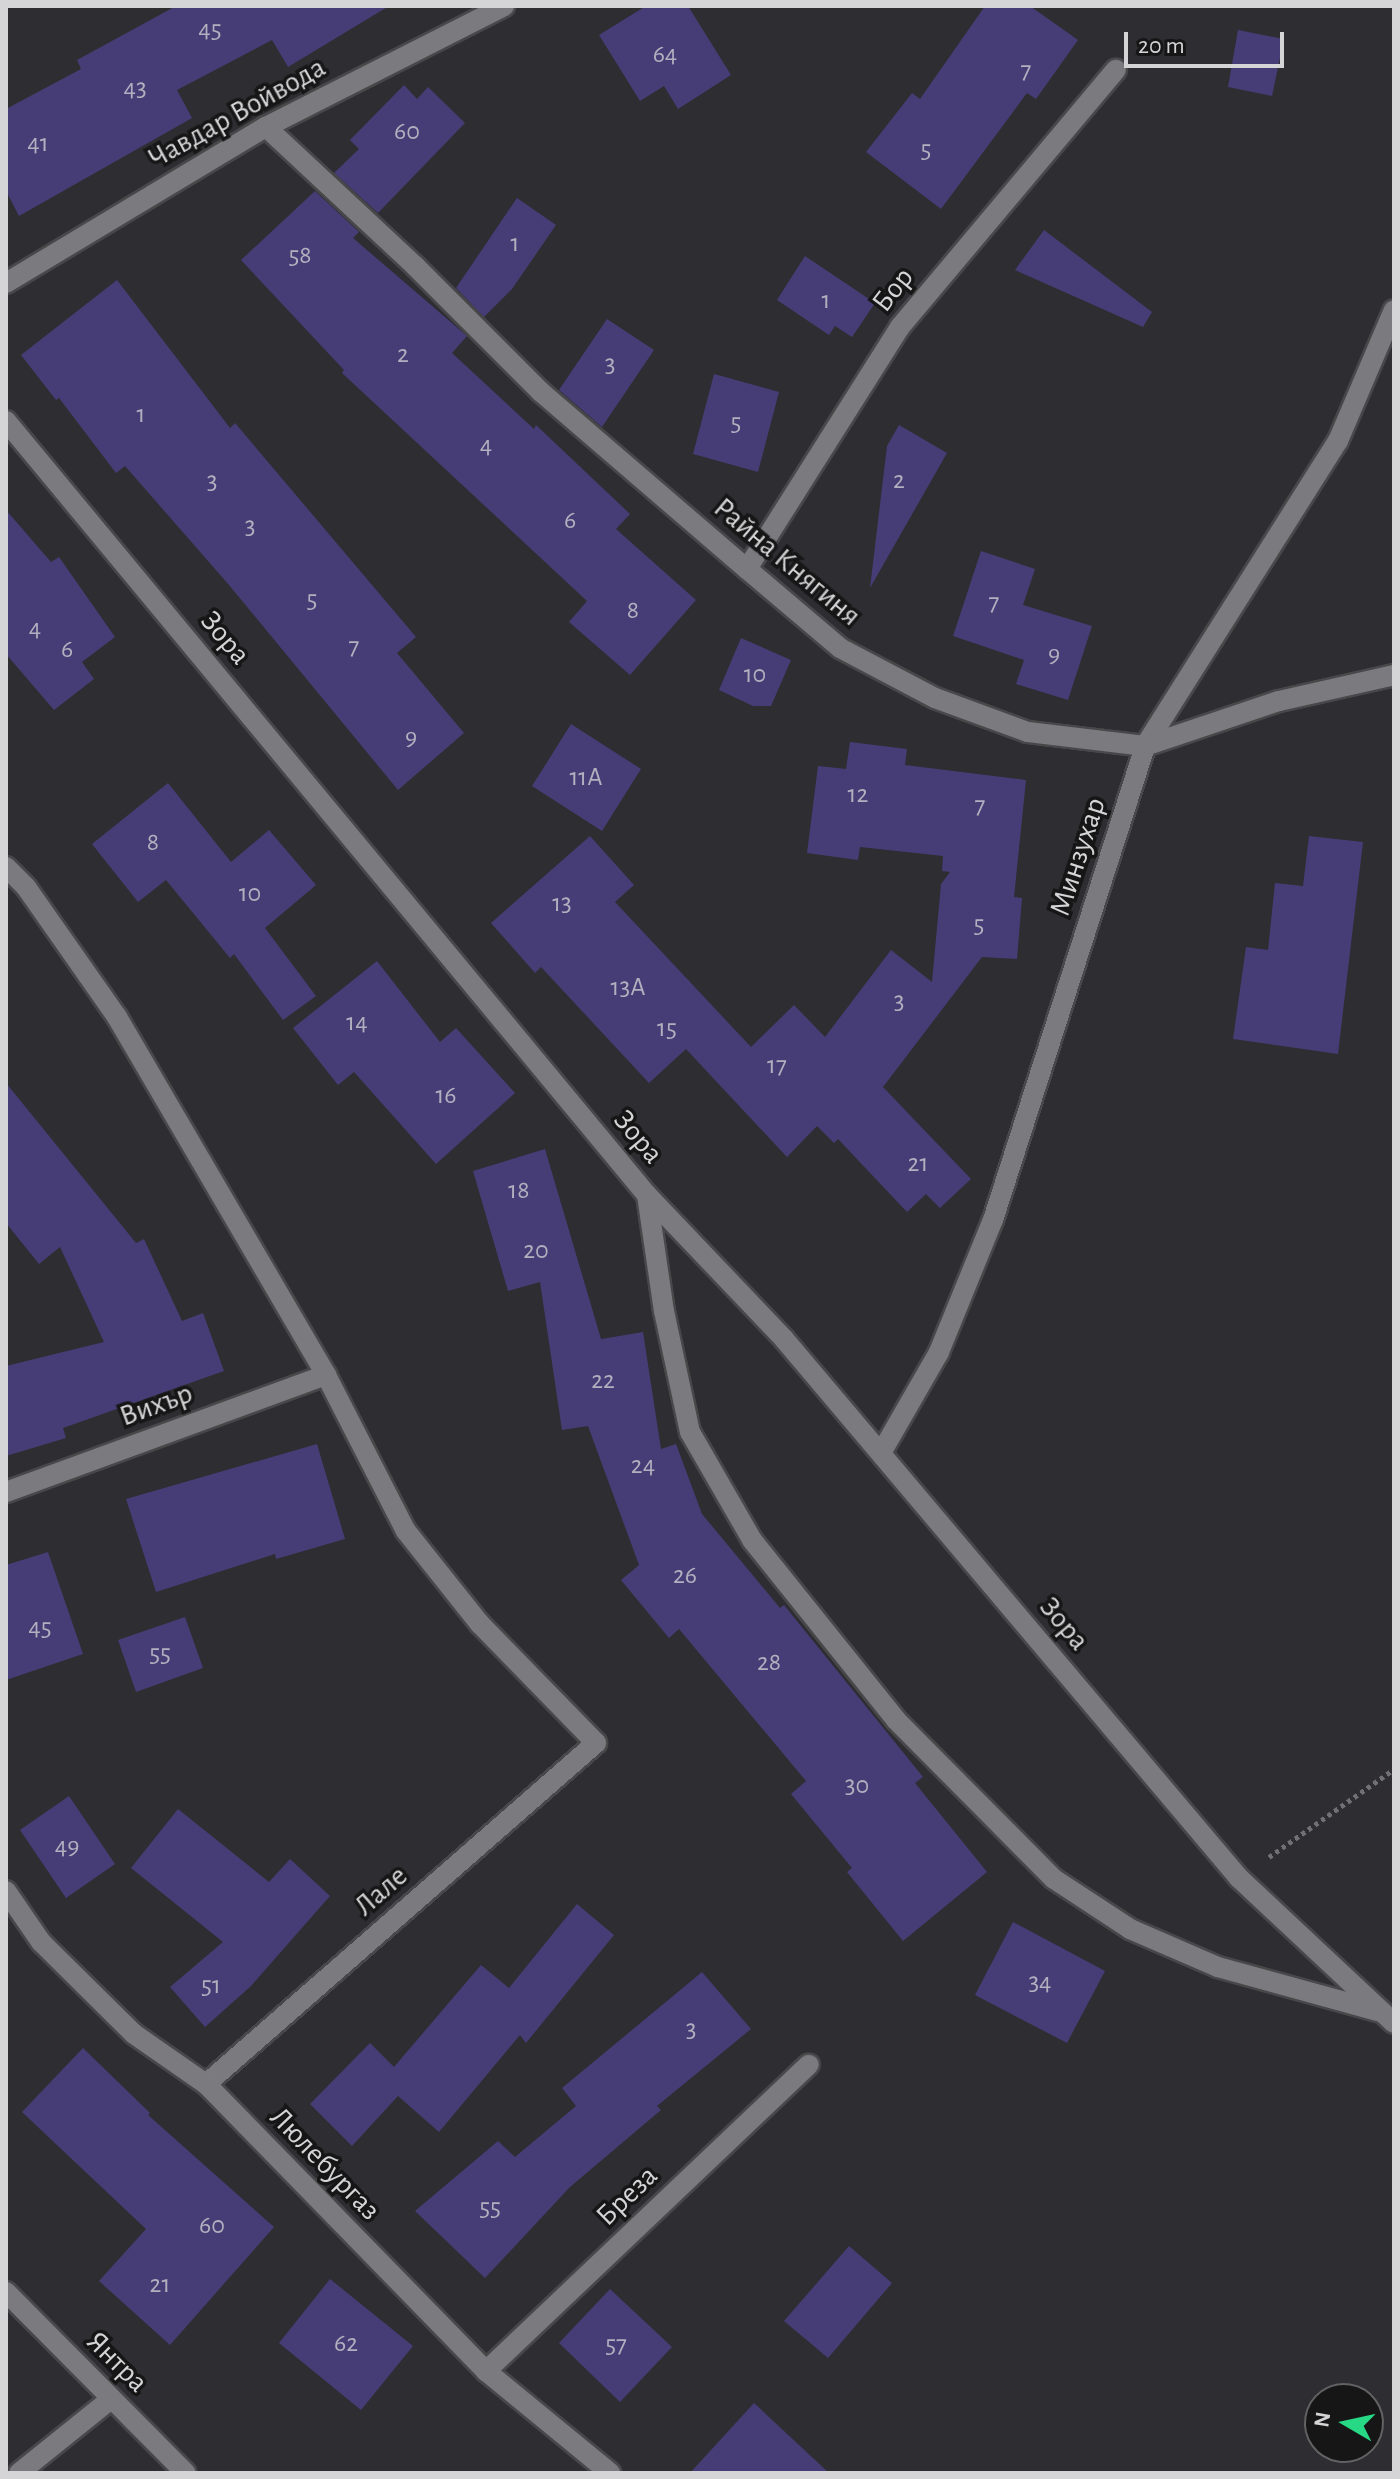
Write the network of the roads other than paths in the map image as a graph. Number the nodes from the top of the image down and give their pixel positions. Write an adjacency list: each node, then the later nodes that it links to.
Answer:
1 (504, 6): 3 (street, Чавдар Войвода)
2 (1116, 70): 7 (street, Бор)
3 (266, 127): 4 (street, Чавдар Войвода); 7 (street, Райна Княгиня)
4 (6, 283)
5 (1394, 310): 9 (street, Минзухар)
6 (6, 421): 11 (street, Зора)
7 (747, 569): 9 (street, Райна Княгиня)
8 (1394, 675): 9 (street, Райна Княгиня)
9 (1145, 746): 13 (street, Минзухар)
10 (6, 867): 12 (street)
11 (647, 1195): 13 (street, Зора); 16 (street)
12 (326, 1375): 14 (street, Вихър); 18 (street, Лале)
13 (881, 1453): 16 (street, Зора)
14 (6, 1492)
15 (6, 1891): 18 (street, Люлебургаз)
16 (1388, 2018)
17 (809, 2065): 20 (street, Бреза)
18 (206, 2084): 20 (street, Люлебургаз)
19 (6, 2292): 21 (street, Янтра)
20 (486, 2371): 24 (street, Люлебургаз)
21 (111, 2399): 22 (street); 23 (street, Янтра)
22 (19, 2473)
23 (186, 2473)
24 (610, 2473)

